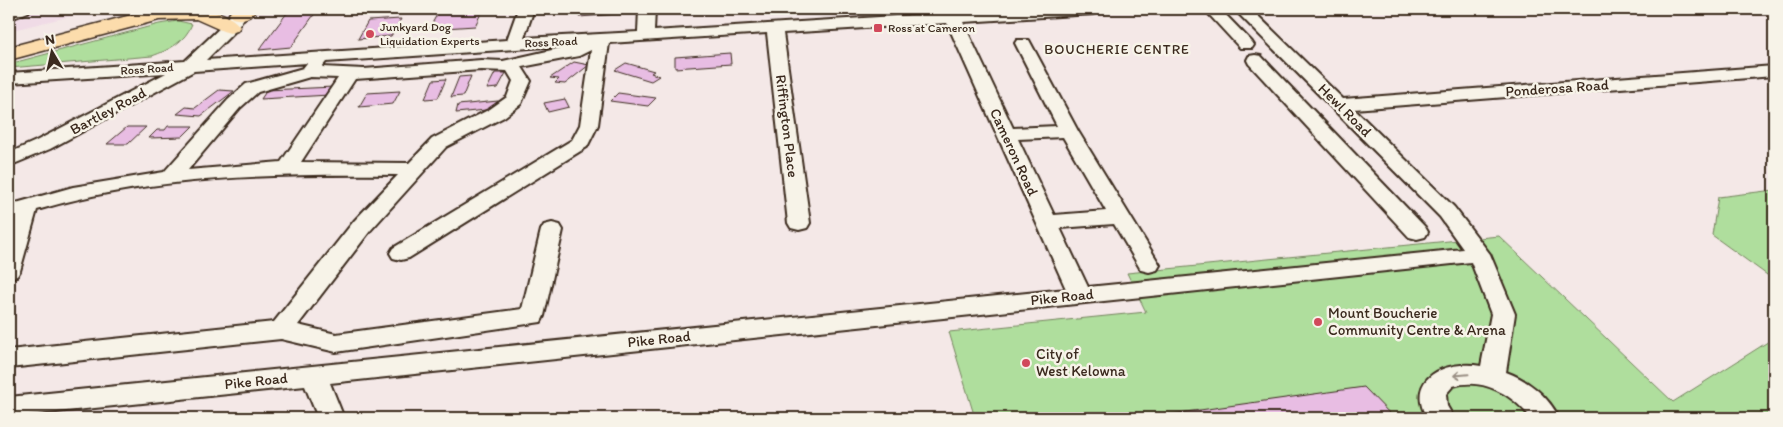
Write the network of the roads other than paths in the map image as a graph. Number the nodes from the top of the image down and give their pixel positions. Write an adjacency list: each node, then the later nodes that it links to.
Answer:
1 (23, 9): 10 (street)
2 (178, 9): 8 (highway)
3 (526, 9): 16 (street)
4 (647, 9): 13 (street)
5 (1093, 9): 9 (street, Ross Road)
6 (1212, 9): 26 (street, Hewl Road)
7 (1242, 9): 25 (street, Hewl Road)
8 (146, 12): 11 (highway); 15 (highway); 18 (highway)
9 (951, 13): 12 (street, Ross Road); 28 (street, Cameron Road)
10 (9, 15)
11 (239, 15): 20 (street, Bartley Road)
12 (775, 29): 13 (street, Ross Road); 36 (street, Riffington Place)
13 (646, 36): 14 (street, Ross Road)
14 (601, 39): 16 (street, Ross Road); 21 (street); 39 (street)
15 (9, 42)
16 (514, 44): 19 (street, Ross Road)
17 (1023, 44): 27 (street)
18 (9, 54)
19 (315, 65): 20 (street, Ross Road); 23 (street); 32 (street)
20 (190, 66): 24 (street, Ross Road); 29 (street, Bartley Road)
21 (501, 66): 23 (street); 31 (street)
22 (1774, 72): 25 (street, Ponderosa Road)
23 (349, 74): 30 (street)
24 (9, 78)
25 (1343, 108): 26 (street, Ponderosa Road); 40 (street, Hewl Road)
26 (1309, 118): 38 (street, Hewl Road)
27 (1069, 131): 28 (street); 34 (street)
28 (1006, 134): 35 (street, Cameron Road)
29 (9, 160)
30 (287, 168): 31 (street); 32 (street)
31 (414, 169): 44 (street)
32 (171, 177): 33 (street)
33 (18, 209): 42 (street)
34 (1120, 218): 35 (street); 41 (street)
35 (1047, 222): 43 (street, Cameron Road)
36 (800, 223)
37 (552, 230): 44 (street)
38 (1417, 232)
39 (401, 253)
40 (1479, 254): 43 (street, Pike Road); 47 (street, Hewl Road)
41 (1149, 265)
42 (9, 271)
43 (1080, 295): 46 (street, Pike Road)
44 (281, 330): 45 (street)
45 (9, 359)
46 (314, 375): 48 (street, Pike Road); 49 (street)
47 (1492, 378): 50 (street, one-way to 50); 51 (street)
48 (9, 406)
49 (331, 418)
50 (1441, 418)
51 (1546, 418)

